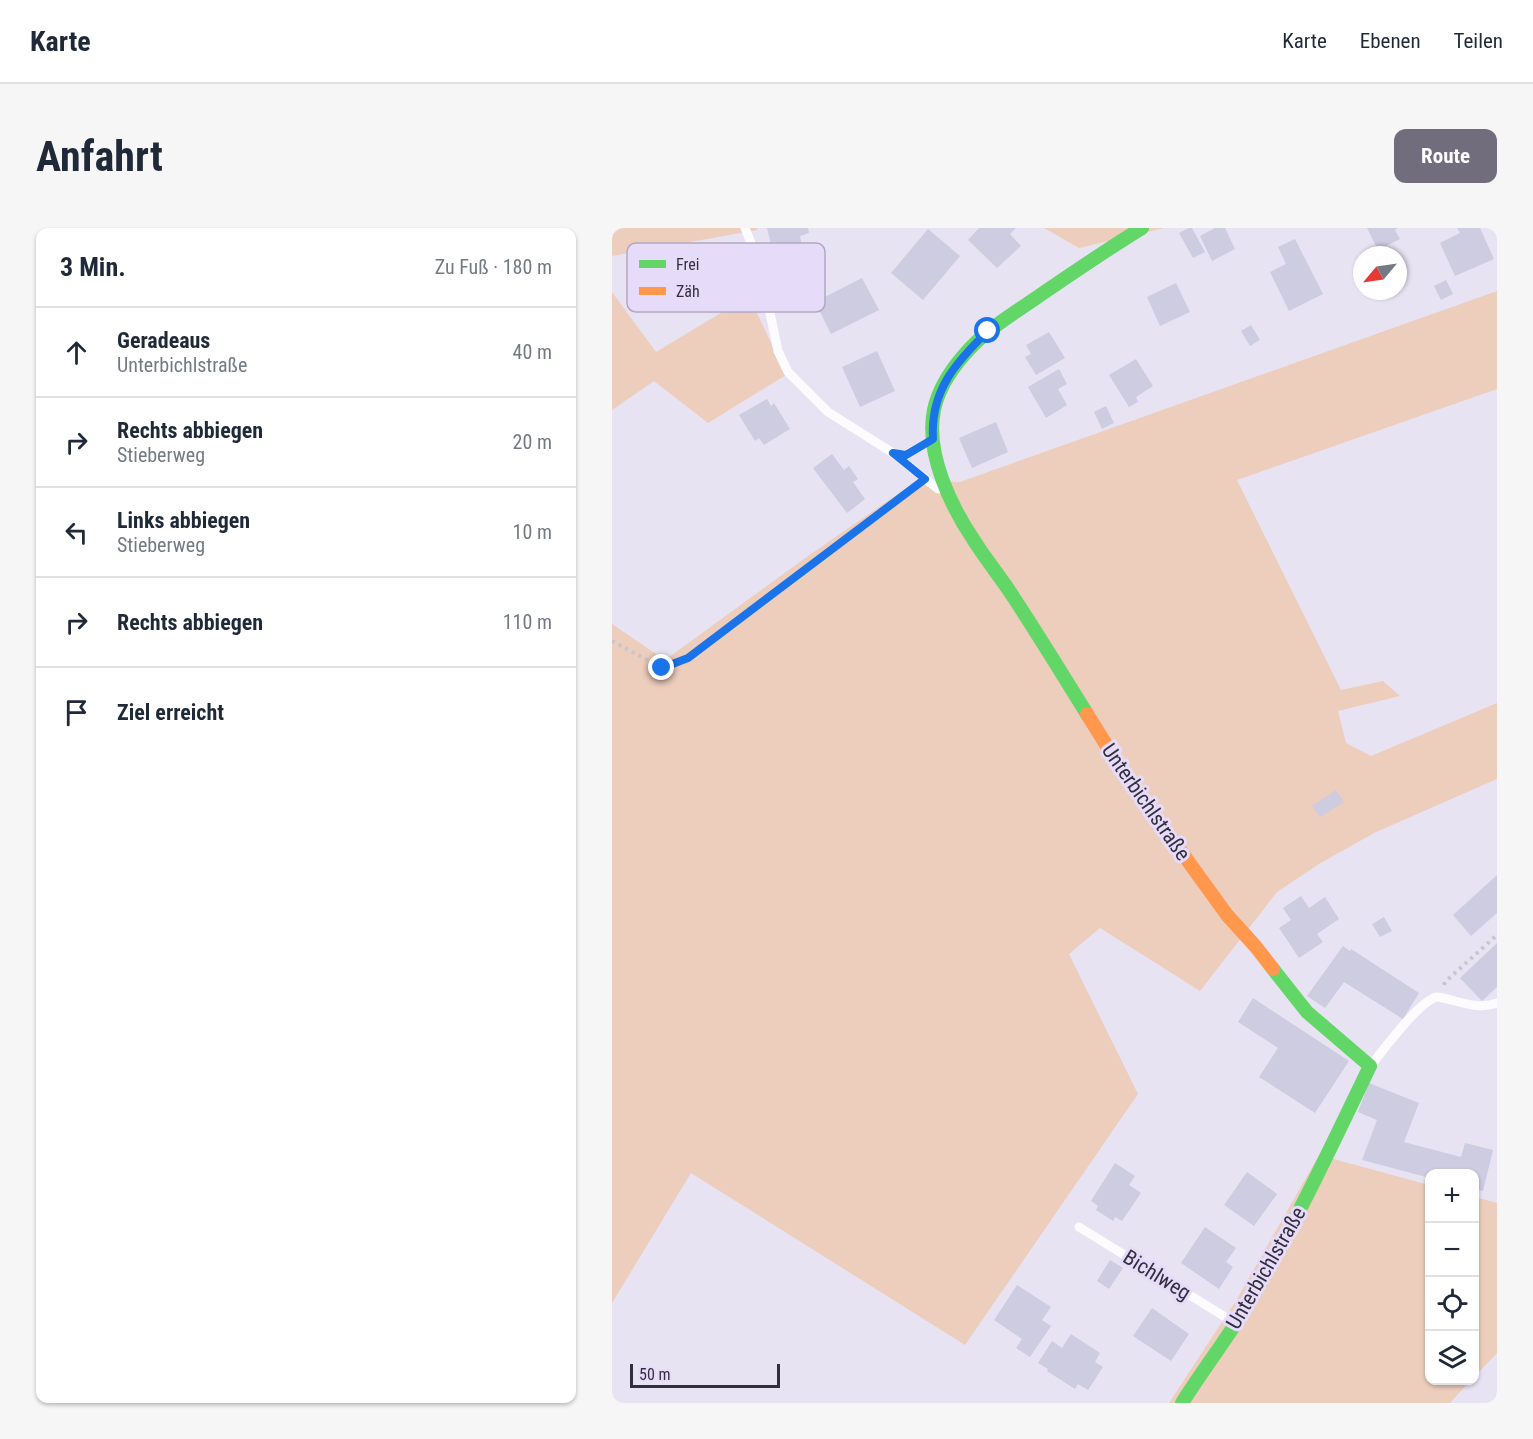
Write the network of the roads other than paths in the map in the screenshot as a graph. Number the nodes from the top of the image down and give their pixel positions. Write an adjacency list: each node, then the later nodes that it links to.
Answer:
1 (745, 228): 3 (lane)
2 (1142, 228): 5 (street, Unterbichlstraße)
3 (751, 243)
4 (770, 312): 6 (lane)
5 (933, 439): 6 (lane); 7 (street, Unterbichlstraße)
6 (893, 453): 7 (lane)
7 (950, 498): 9 (street, Unterbichlstraße)
8 (1497, 1003): 9 (lane)
9 (1370, 1066): 11 (street, Unterbichlstraße)
10 (1079, 1227): 11 (lane, Bichlweg)
11 (1235, 1323): 12 (street, Unterbichlstraße)
12 (1182, 1403)

